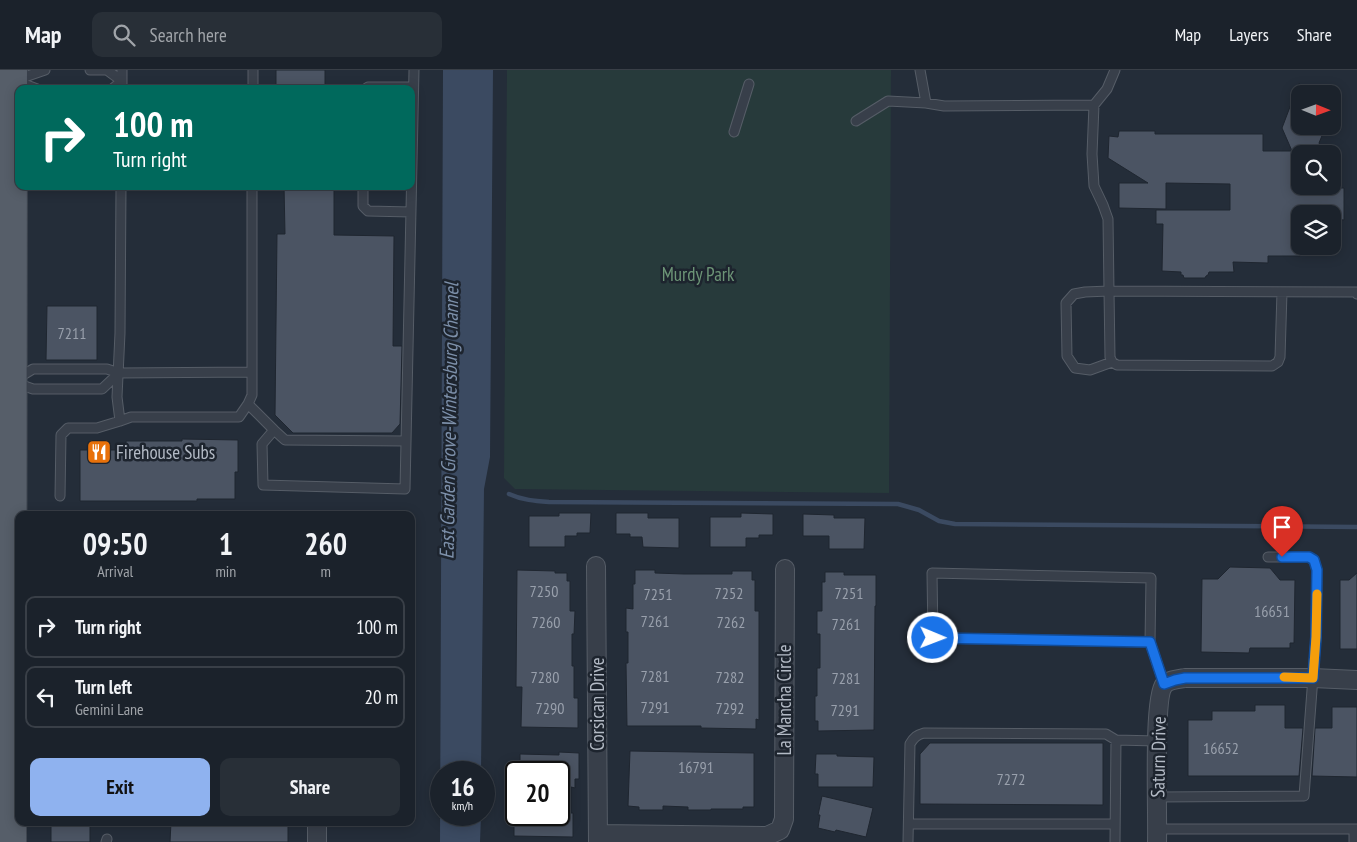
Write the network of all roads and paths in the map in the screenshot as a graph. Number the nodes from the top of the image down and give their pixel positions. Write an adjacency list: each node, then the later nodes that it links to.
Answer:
1 (44, 70): 8 (lane)
2 (90, 70): 10 (lane)
3 (122, 70): 10 (lane)
4 (253, 70): 11 (lane)
5 (414, 70): 12 (lane)
6 (920, 70): 13 (lane)
7 (1115, 70): 14 (lane)
8 (17, 80)
9 (749, 84): 17 (lane)
10 (122, 85)
11 (252, 85)
12 (413, 85)
13 (926, 103): 14 (lane); 15 (lane)
14 (1094, 105): 24 (lane)
15 (856, 121)
16 (15, 127): 29 (main road)
17 (734, 132)
18 (121, 190): 28 (lane)
19 (252, 190): 27 (lane)
20 (364, 190): 22 (lane)
21 (411, 190): 22 (lane)
22 (411, 212): 33 (lane)
23 (1357, 290): 25 (lane)
24 (1109, 292): 25 (lane); 26 (lane); 26 (lane)
25 (1282, 292): 26 (lane)
26 (1112, 362)
27 (252, 372): 28 (lane); 30 (lane)
28 (119, 373): 29 (lane); 29 (lane); 31 (lane)
29 (4, 383): 34 (main road)
30 (248, 404): 31 (lane); 32 (lane)
31 (120, 421): 35 (lane)
32 (274, 430): 33 (lane); 33 (lane)
33 (406, 441)
34 (6, 456): 43 (main road)
35 (60, 496)
36 (1268, 557): 40 (lane)
37 (596, 566): 52 (street, Corsican Drive)
38 (785, 569): 52 (street, La Mancha Circle)
39 (1150, 642): 39 (lane); 42 (lane)
40 (1313, 678): 41 (street); 42 (street); 46 (lane)
41 (1357, 680)
42 (1170, 682): 45 (street, Saturn Drive)
43 (6, 689): 53 (main road)
44 (1116, 740): 45 (lane); 47 (lane); 48 (lane)
45 (1157, 741): 46 (street, Saturn Drive)
46 (1157, 798): 51 (street, Saturn Drive)
47 (909, 824): 48 (lane); 55 (lane)
48 (1115, 824): 56 (lane)
49 (317, 826): 54 (street)
50 (1356, 830): 51 (lane); 57 (lane)
51 (1157, 835)
52 (598, 838)
53 (12, 842)
54 (317, 842)
55 (908, 842)
56 (1115, 842)
57 (1354, 842)

